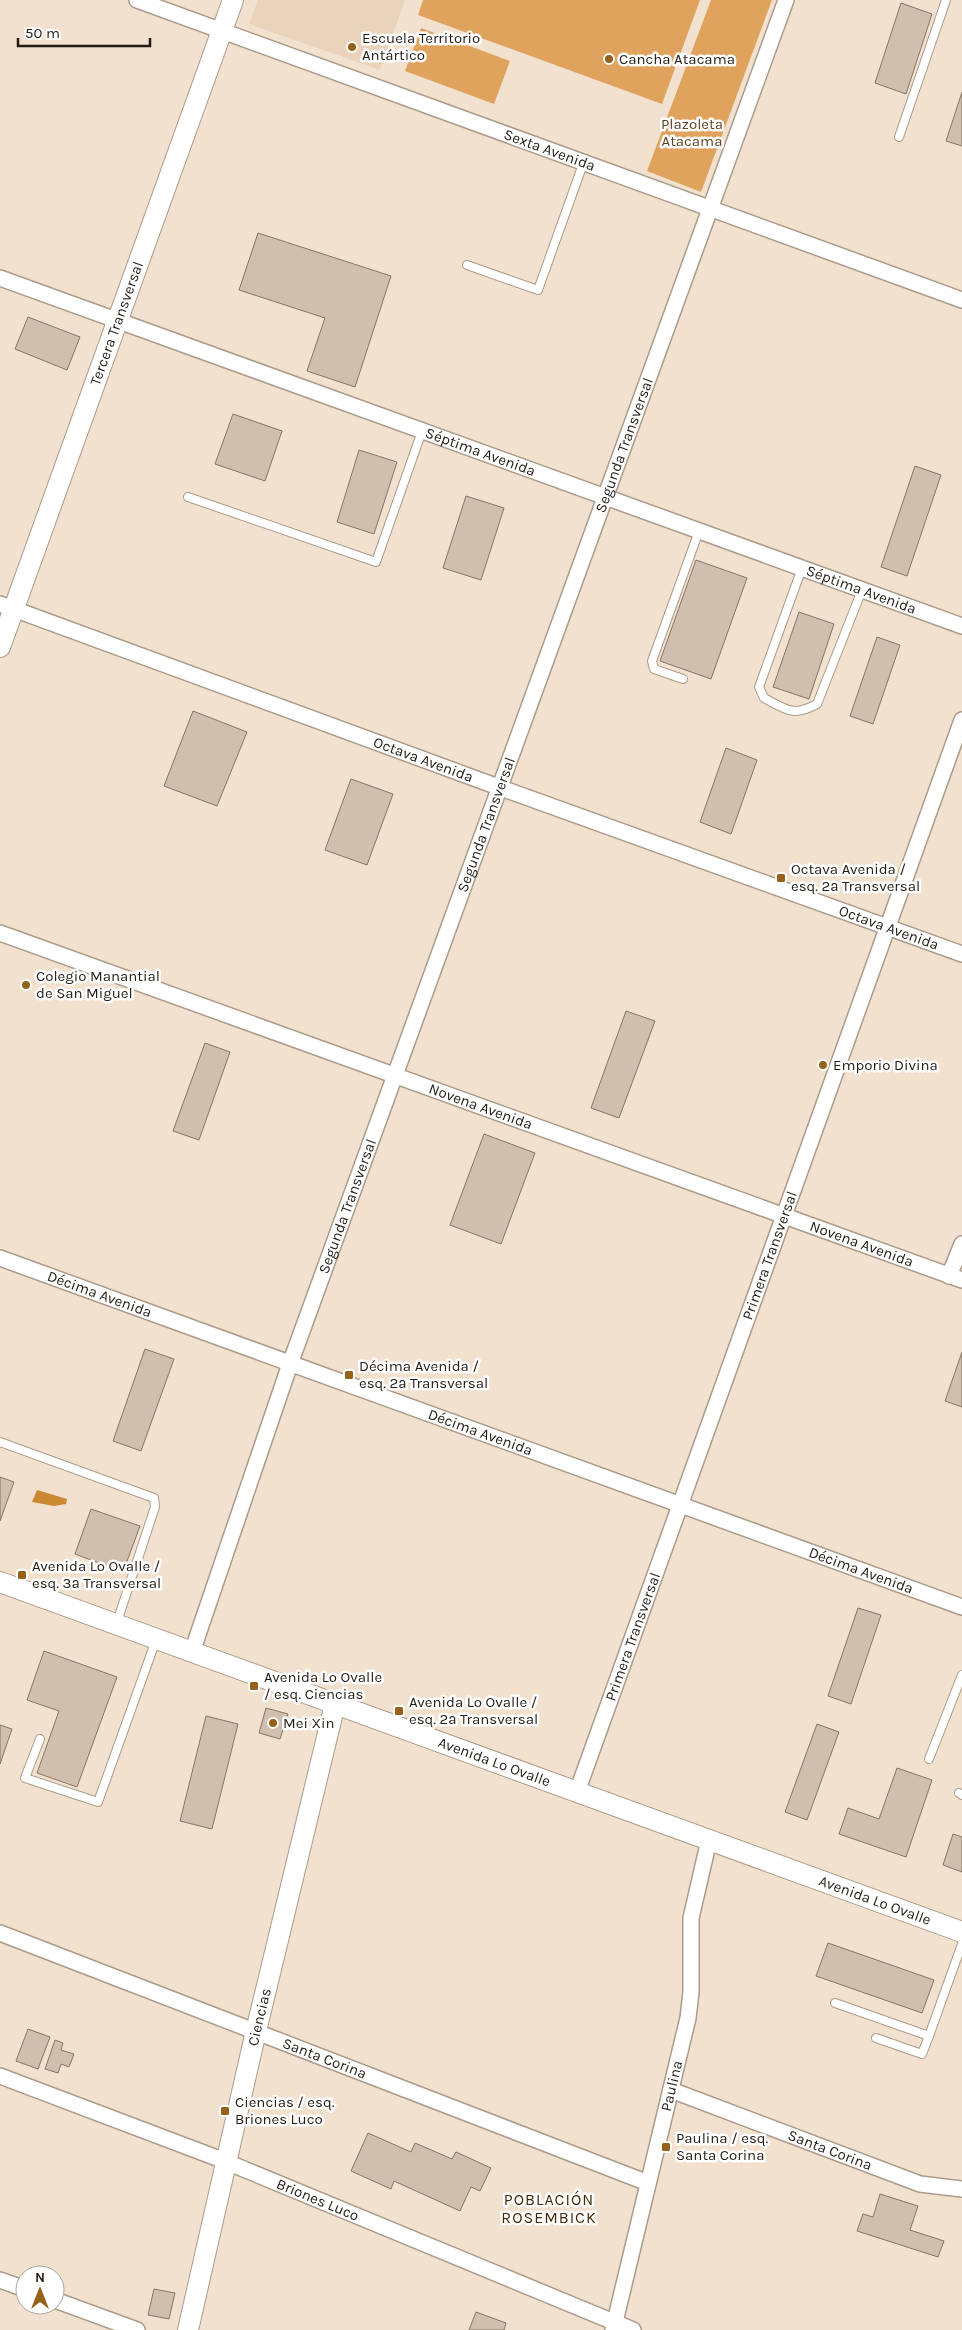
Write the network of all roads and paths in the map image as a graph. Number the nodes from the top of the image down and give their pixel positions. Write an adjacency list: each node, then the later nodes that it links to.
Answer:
1 (136, 0): 5 (street, Sexta Avenida)
2 (233, 0): 5 (street, Tercera Transversal)
3 (786, 0): 8 (street, Segunda Transversal)
4 (946, 0): 6 (lane)
5 (222, 31): 7 (street, Sexta Avenida); 12 (street, Tercera Transversal)
6 (899, 137)
7 (583, 164): 8 (street, Sexta Avenida); 9 (lane)
8 (710, 210): 11 (street, Sexta Avenida); 15 (street, Segunda Transversal)
9 (467, 265)
10 (0, 278): 12 (street, Séptima Avenida)
11 (962, 300)
12 (119, 321): 13 (street, Séptima Avenida); 19 (street, Tercera Transversal)
13 (422, 431): 14 (lane); 15 (street, Séptima Avenida)
14 (188, 497)
15 (606, 497): 16 (street, Séptima Avenida); 24 (street, Segunda Transversal)
16 (700, 531): 17 (street, Séptima Avenida); 22 (lane)
17 (802, 568): 18 (street, Séptima Avenida); 18 (lane)
18 (862, 590): 20 (street, Séptima Avenida)
19 (7, 606): 21 (street, Tercera Transversal); 24 (street, Octava Avenida)
20 (962, 626)
21 (0, 647)
22 (683, 679)
23 (962, 720): 25 (street, Primera Transversal)
24 (501, 788): 25 (street, Octava Avenida); 28 (street, Segunda Transversal)
25 (888, 926): 27 (street, Octava Avenida); 29 (street, Primera Transversal)
26 (0, 933): 28 (street, Novena Avenida)
27 (962, 954)
28 (396, 1076): 29 (street, Novena Avenida); 33 (street, Segunda Transversal)
29 (784, 1216): 32 (street, Novena Avenida); 35 (street, Primera Transversal)
30 (962, 1244): 32 (street)
31 (0, 1258): 33 (street, Décima Avenida)
32 (956, 1278)
33 (290, 1364): 35 (street, Décima Avenida); 40 (street, Segunda Transversal)
34 (0, 1442): 38 (lane)
35 (680, 1505): 37 (street, Décima Avenida); 45 (street, Primera Transversal)
36 (0, 1582): 38 (street, Avenida Lo Ovalle)
37 (962, 1607)
38 (116, 1624): 39 (street, Avenida Lo Ovalle)
39 (157, 1638): 40 (street, Avenida Lo Ovalle); 43 (lane)
40 (192, 1652): 42 (street, Avenida Lo Ovalle)
41 (962, 1675): 44 (lane)
42 (335, 1704): 45 (street, Avenida Lo Ovalle); 51 (street, Ciencias)
43 (40, 1739)
44 (929, 1759)
45 (577, 1792): 46 (street, Avenida Lo Ovalle)
46 (709, 1840): 47 (street, Avenida Lo Ovalle); 55 (street, Paulina)
47 (962, 1932)
48 (0, 1933): 51 (street, Santa Corina)
49 (962, 1944): 52 (lane)
50 (835, 2003): 52 (lane)
51 (256, 2032): 56 (street, Ciencias); 57 (street, Santa Corina)
52 (929, 2036): 53 (lane)
53 (876, 2038)
54 (0, 2076): 56 (street, Briones Luco)
55 (671, 2090): 57 (street, Paulina); 58 (street, Santa Corina)
56 (226, 2162): 62 (street, Briones Luco); 64 (street, Ciencias)
57 (648, 2183): 62 (street, Paulina)
58 (962, 2189)
59 (0, 2280): 60 (street)
60 (15, 2285)
61 (65, 2304): 63 (street)
62 (614, 2326): 65 (street, Briones Luco)
63 (137, 2330)
64 (188, 2330)
65 (634, 2330)

